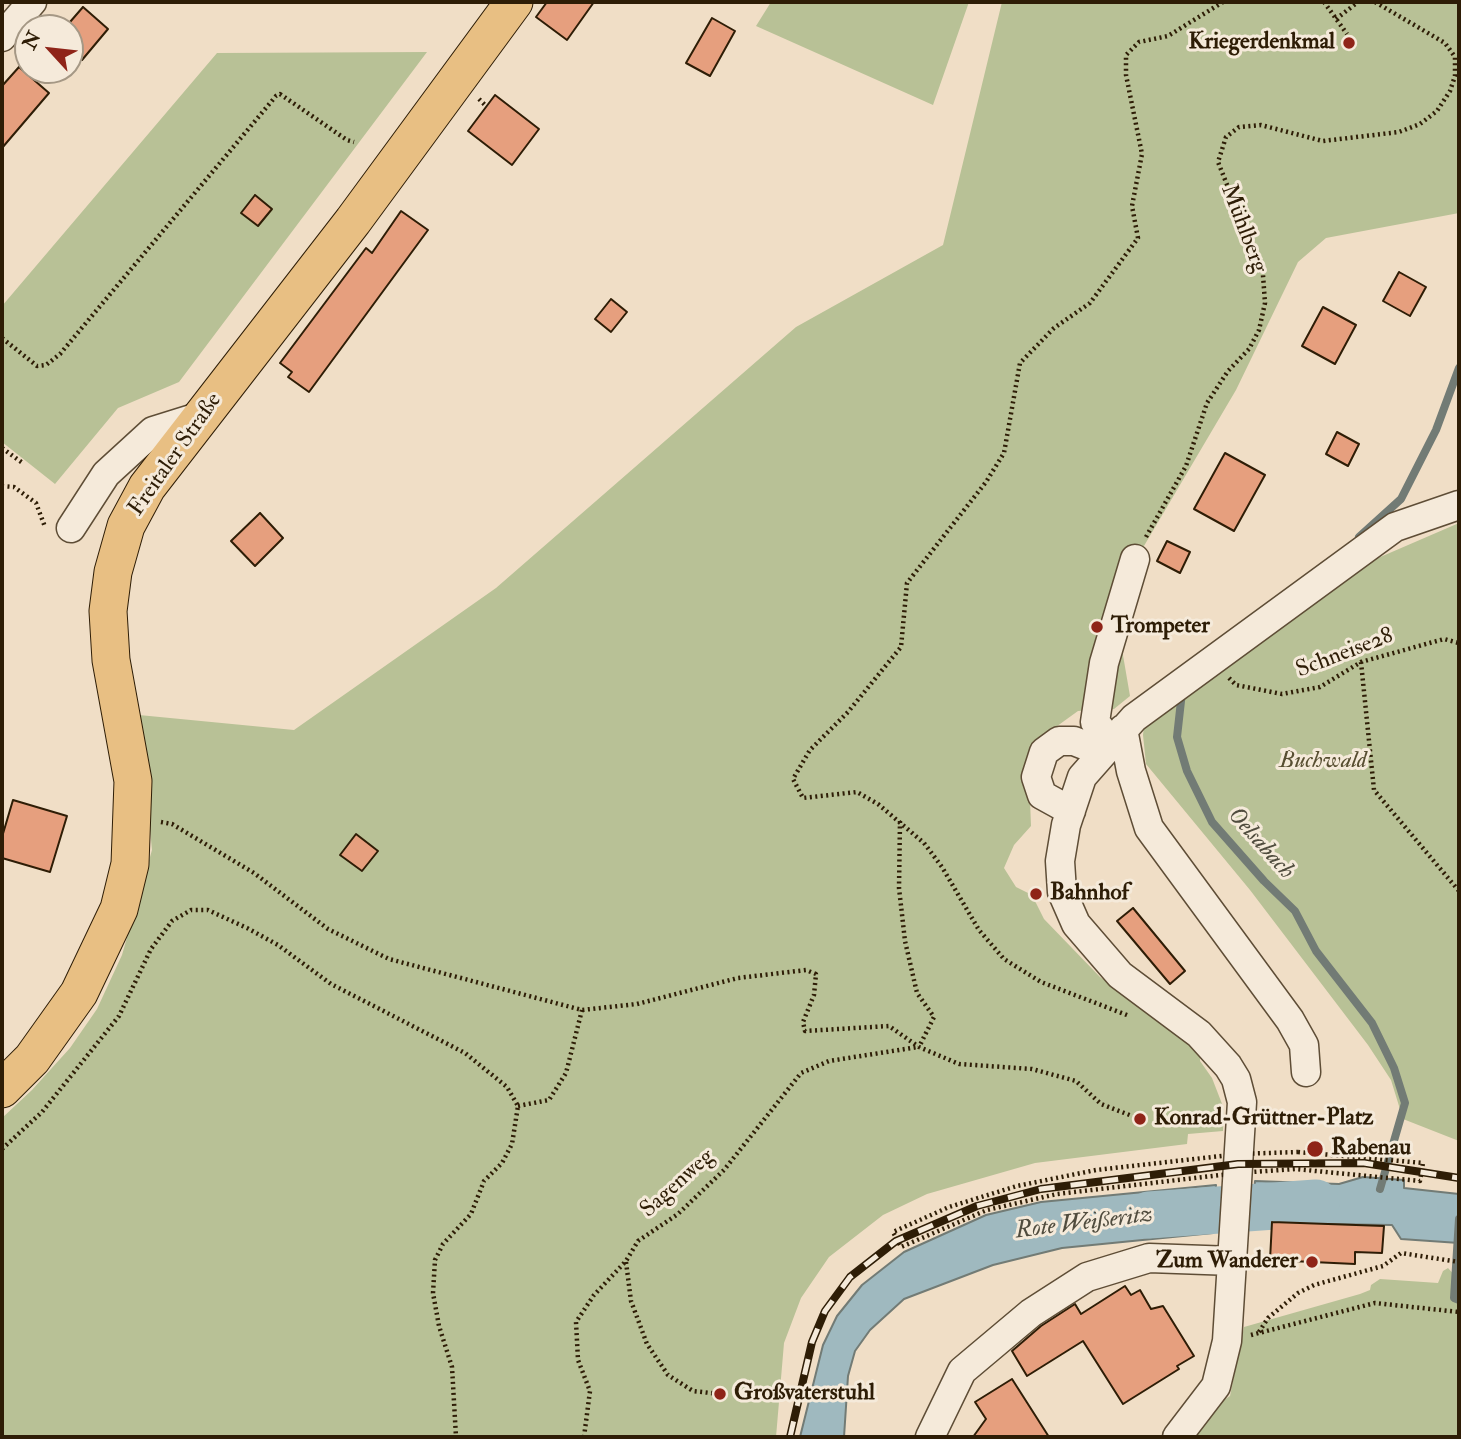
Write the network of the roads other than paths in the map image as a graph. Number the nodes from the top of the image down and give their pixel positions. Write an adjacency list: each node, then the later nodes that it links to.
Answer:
1 (32, 2): 3 (street)
2 (514, 2): 4 (main road, Freitaler Straße)
3 (2, 37)
4 (201, 416): 6 (street); 11 (main road, Freitaler Straße)
5 (1459, 505): 8 (street)
6 (71, 528)
7 (1135, 559): 8 (street)
8 (1112, 741): 9 (street); 9 (street); 10 (street)
9 (1071, 811): 12 (street)
10 (1307, 1072)
11 (2, 1088)
12 (1233, 1261): 13 (street); 14 (street)
13 (930, 1437)
14 (1177, 1437)

